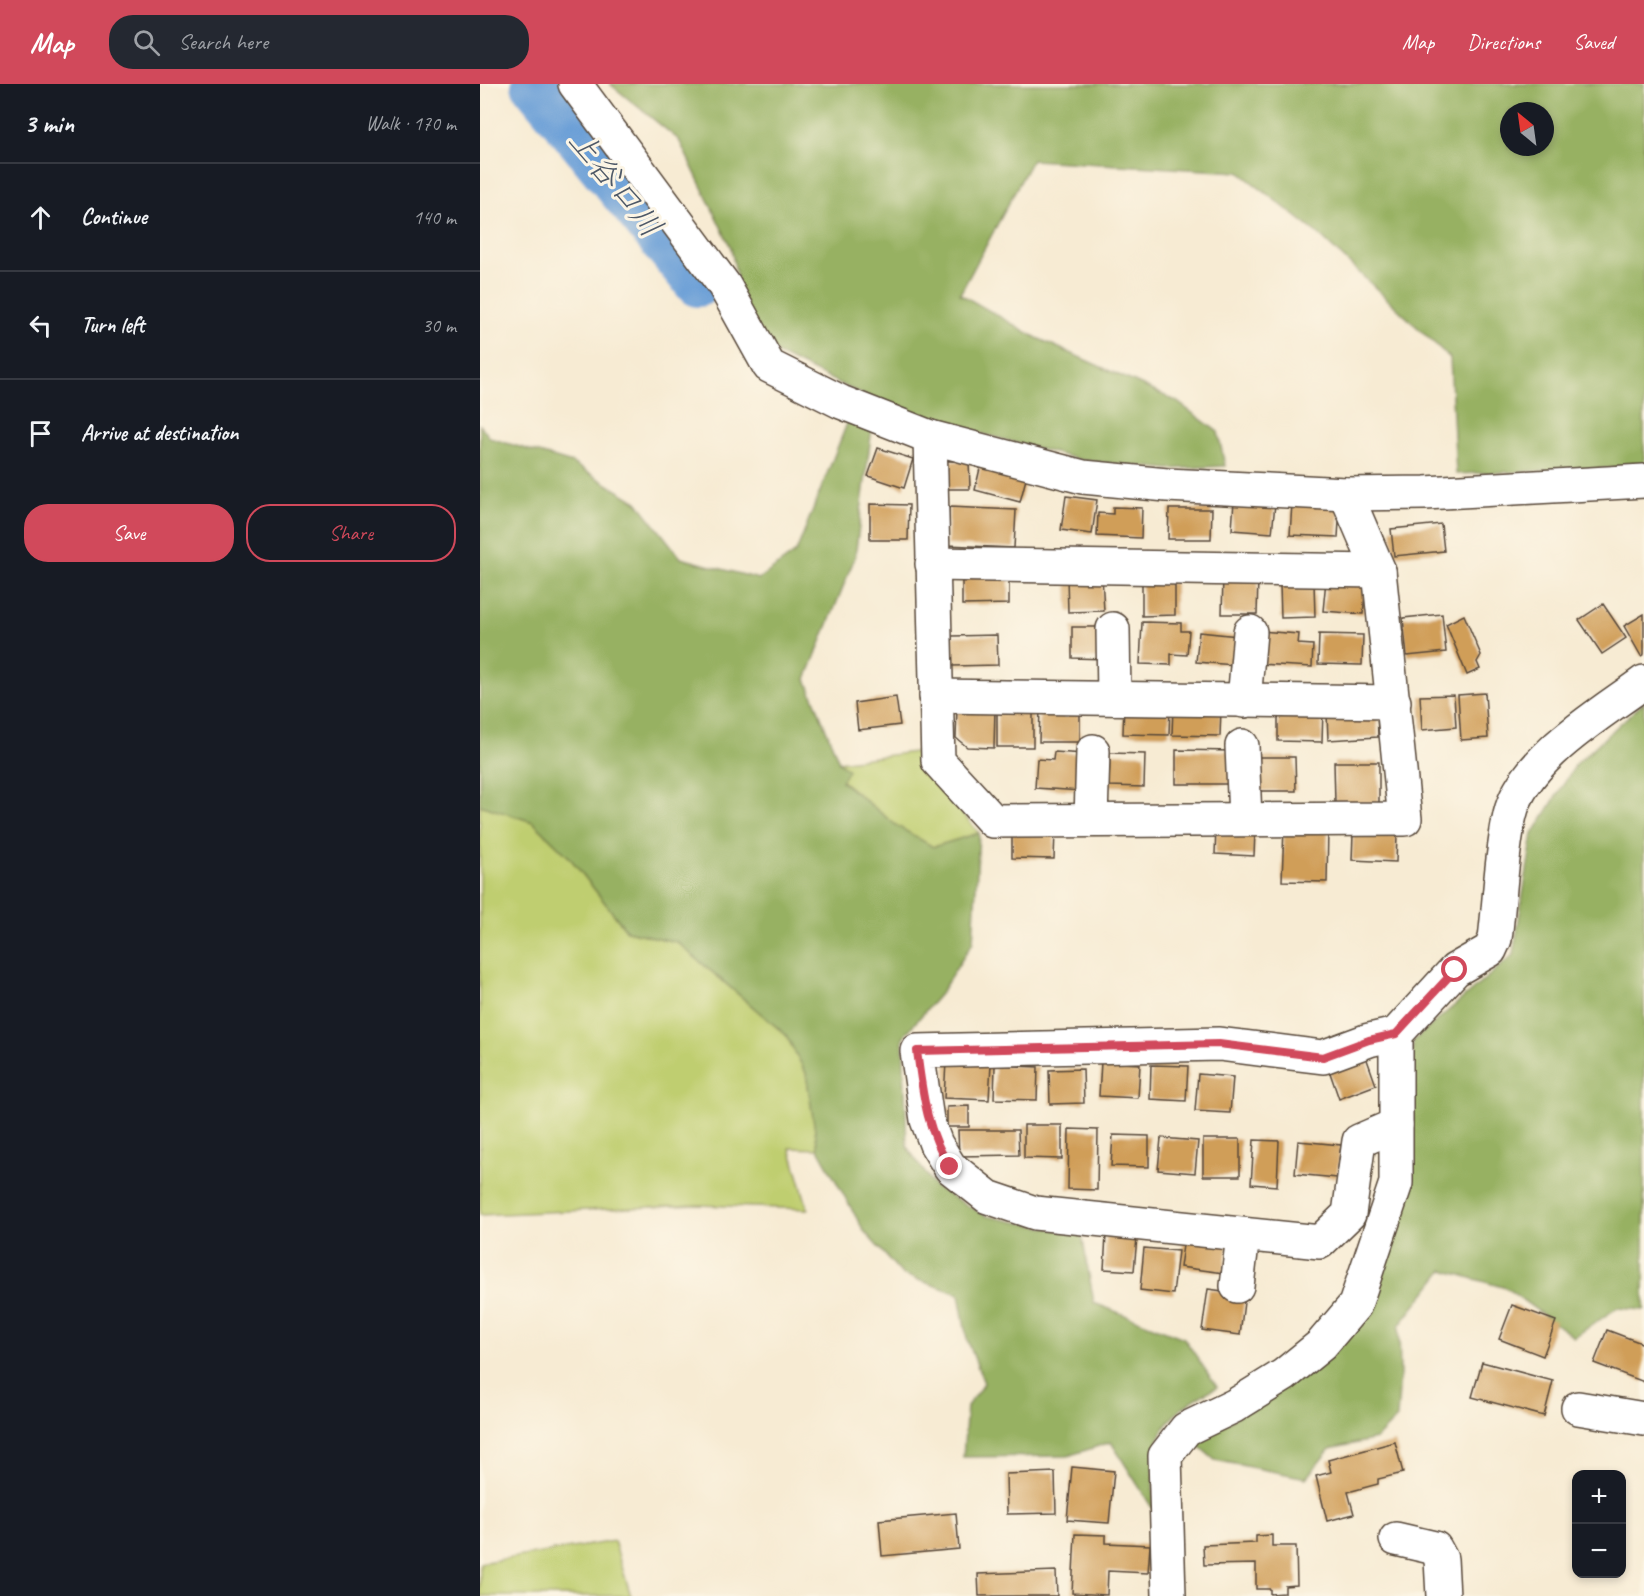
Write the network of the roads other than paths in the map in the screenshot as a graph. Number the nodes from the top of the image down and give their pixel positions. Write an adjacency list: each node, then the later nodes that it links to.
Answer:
1 (575, 84): 2 (street)
2 (930, 437): 4 (street); 5 (street)
3 (1644, 481): 4 (street)
4 (1346, 494): 6 (street)
5 (932, 564): 6 (street); 10 (street)
6 (1379, 571): 13 (street)
7 (1113, 629): 11 (street)
8 (1250, 632): 12 (street)
9 (1644, 682): 18 (street)
10 (936, 696): 11 (street); 17 (street)
11 (1114, 698): 12 (street)
12 (1244, 701): 13 (street)
13 (1394, 702): 16 (street)
14 (1242, 746): 16 (street)
15 (1093, 751): 17 (street)
16 (1245, 819): 17 (street)
17 (1091, 820)
18 (1396, 1034): 19 (street); 20 (street)
19 (1396, 1125): 20 (street); 25 (street)
20 (1243, 1234): 21 (street)
21 (1237, 1287)
22 (1578, 1408): 23 (street)
23 (1644, 1419)
24 (1396, 1539): 26 (street)
25 (1169, 1596)
26 (1443, 1596)

